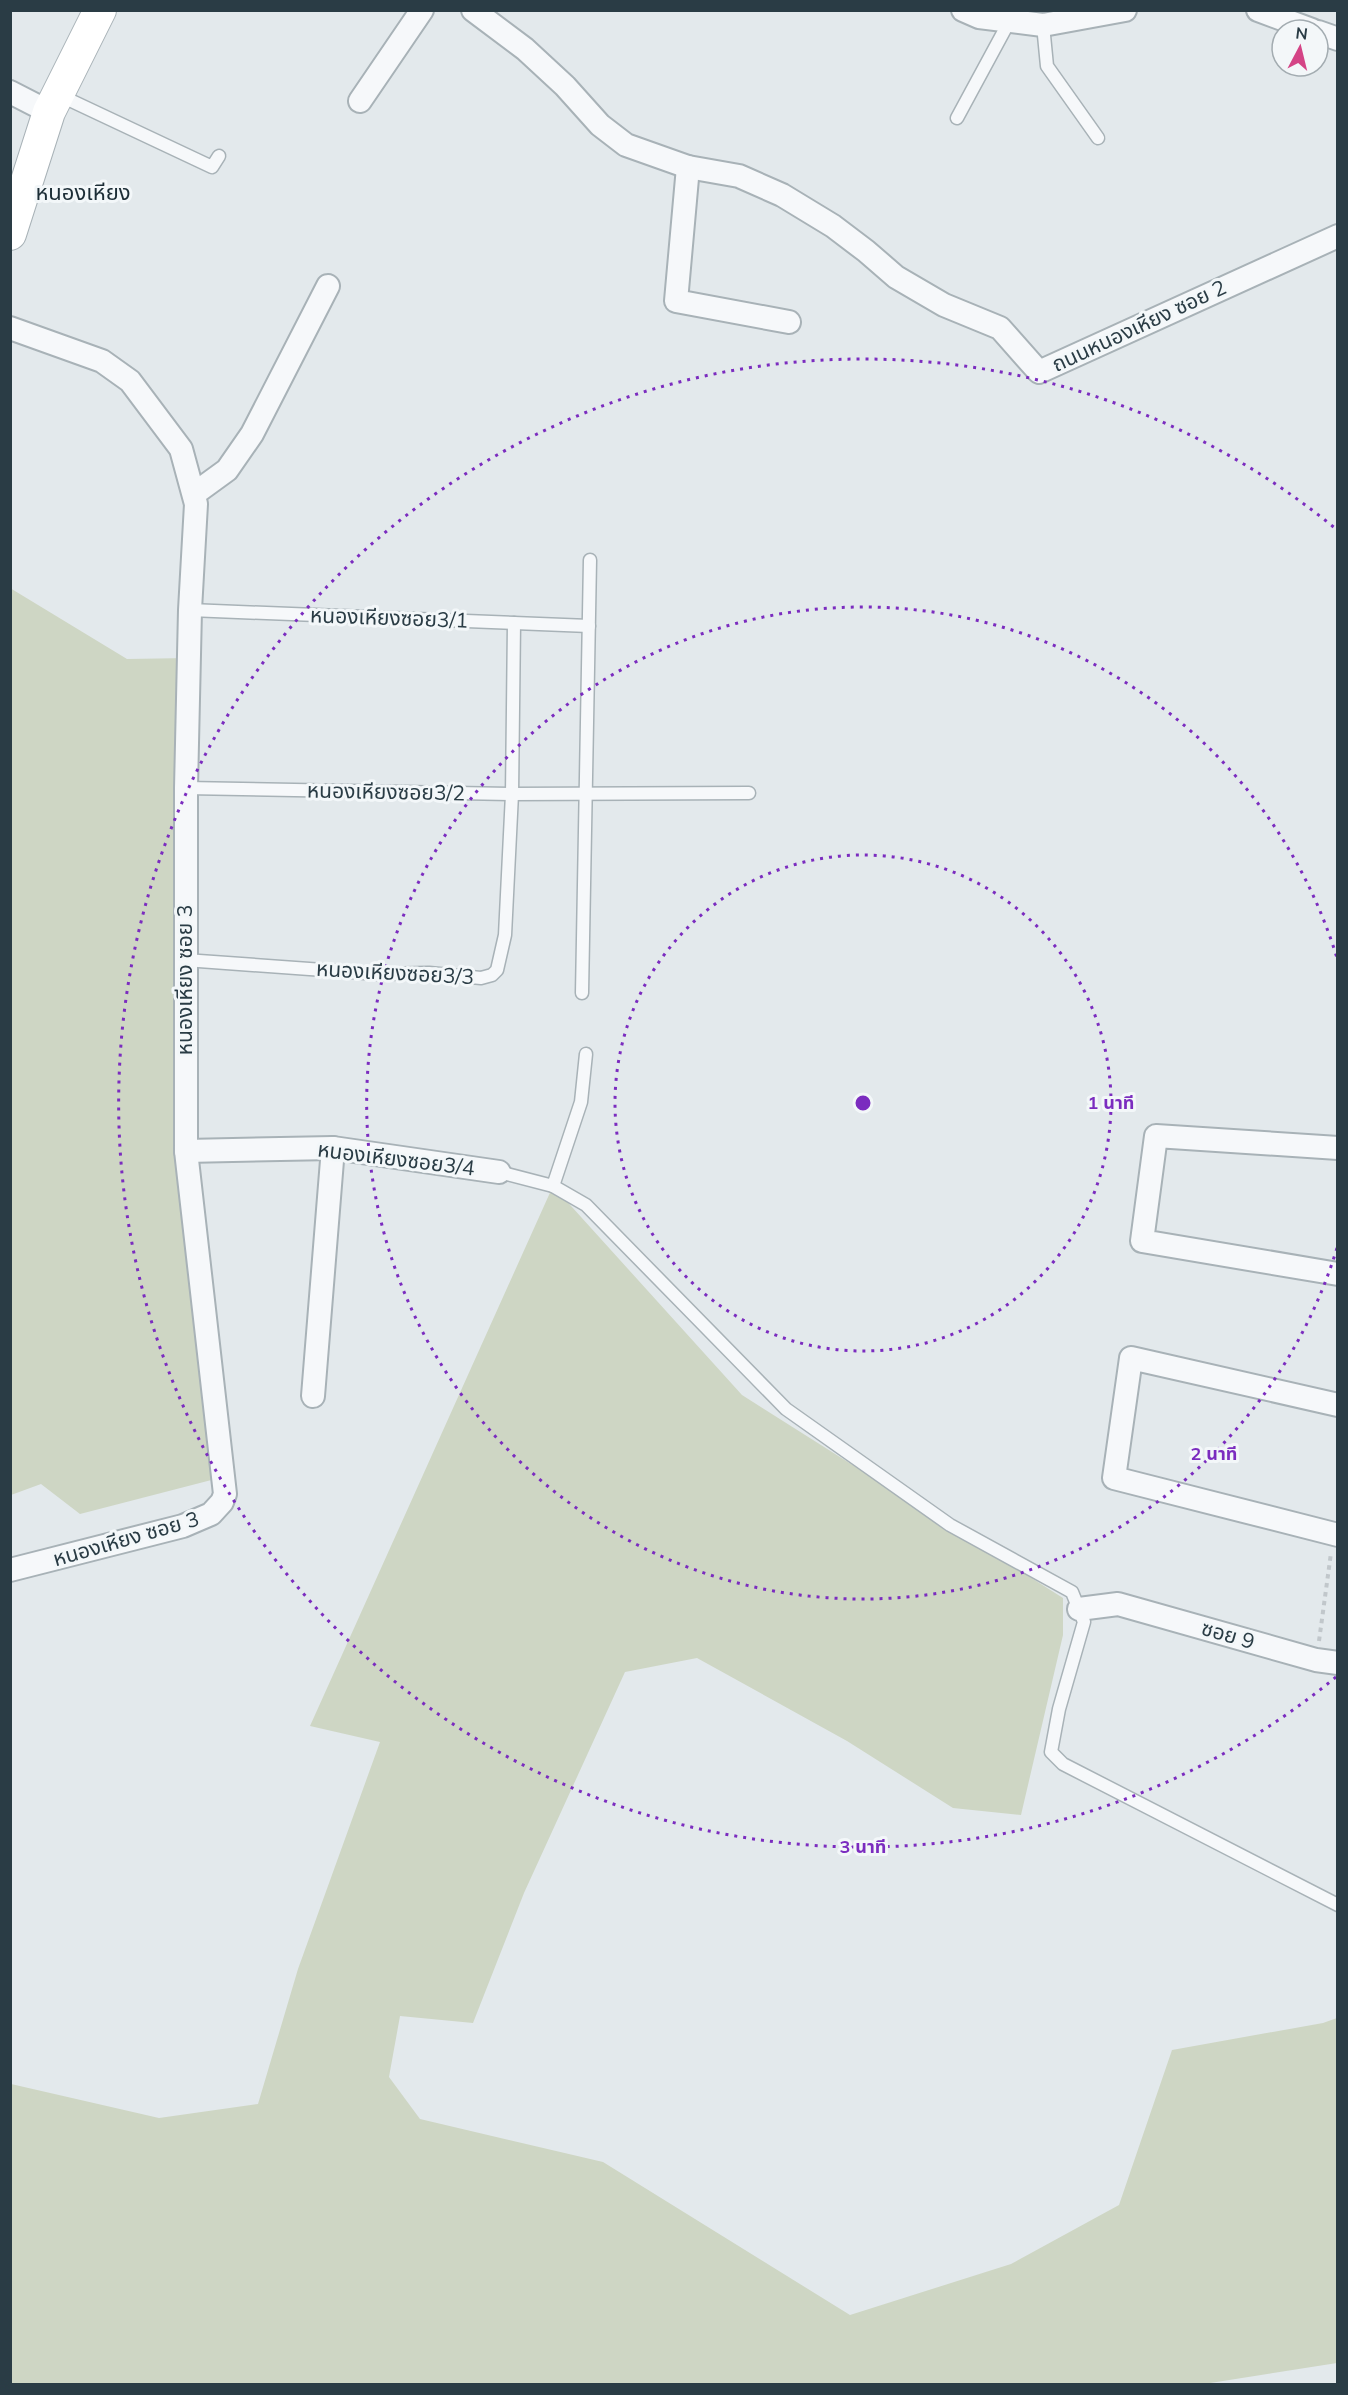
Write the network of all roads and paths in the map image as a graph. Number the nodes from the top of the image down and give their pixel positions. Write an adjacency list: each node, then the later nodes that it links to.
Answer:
1 (100, 10): 12 (main road)
2 (422, 10): 11 (street)
3 (473, 10): 16 (street, ถนนหนองเหียง ซอย 2)
4 (963, 10): 8 (street)
5 (1125, 10): 9 (street)
6 (1258, 10): 7 (street)
7 (1280, 18)
8 (1010, 20): 9 (street); 13 (lane)
9 (1043, 25): 14 (lane)
10 (10, 92): 12 (street)
11 (360, 101)
12 (53, 103): 15 (lane); 17 (main road)
13 (957, 118)
14 (1098, 138)
15 (219, 156)
16 (688, 167): 18 (street, ถนนหนองเหียง ซอย 2); 20 (street)
17 (10, 234)
18 (1338, 236)
19 (328, 286): 22 (street)
20 (789, 322)
21 (10, 328): 22 (street, หนองเหียง ซอย 3)
22 (194, 494): 24 (street, หนองเหียง ซอย 3)
23 (590, 560): 26 (lane)
24 (190, 610): 25 (lane, หนองเหียงซอย3/1); 27 (street, หนองเหียง ซอย 3)
25 (514, 623): 26 (lane, หนองเหียงซอย3/1); 30 (lane)
26 (589, 626): 28 (lane)
27 (186, 788): 30 (lane, หนองเหียงซอย3/2); 31 (street, หนองเหียง ซอย 3)
28 (586, 793): 29 (lane, หนองเหียงซอย3/2); 30 (lane, หนองเหียงซอย3/2); 32 (lane)
29 (749, 793)
30 (512, 794): 31 (lane, หนองเหียงซอย3/3)
31 (185, 960): 36 (street, หนองเหียง ซอย 3)
32 (582, 993)
33 (586, 1054): 38 (lane)
34 (333, 1148): 36 (street, หนองเหียงซอย3/4); 37 (street, หนองเหียงซอย3/4); 40 (street)
35 (1338, 1148): 39 (street)
36 (186, 1151): 43 (street, หนองเหียง ซอย 3)
37 (499, 1172): 38 (lane)
38 (554, 1186): 44 (lane)
39 (1338, 1274)
40 (314, 1396)
41 (1338, 1406): 42 (street)
42 (1336, 1535): 45 (path)
43 (10, 1570)
44 (1079, 1609): 45 (street, ซอย 9); 46 (lane)
45 (1327, 1661)
46 (1338, 1905)

